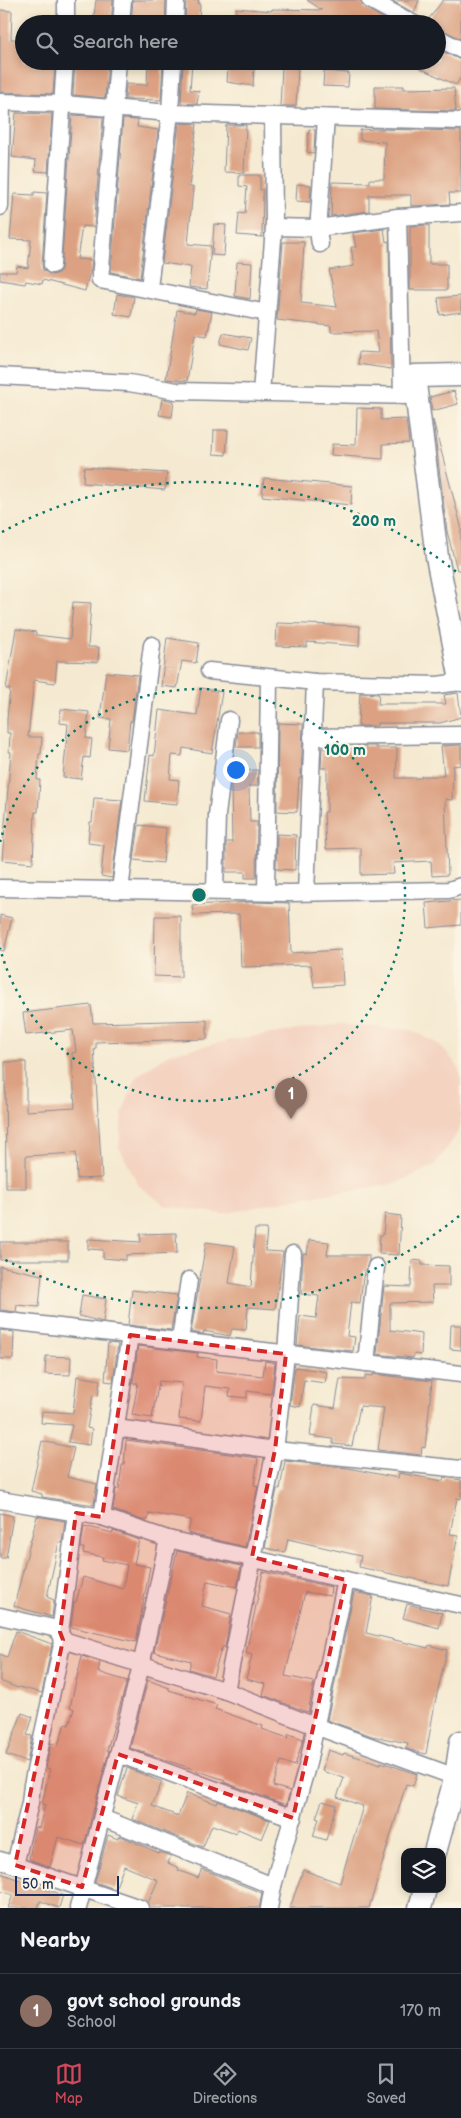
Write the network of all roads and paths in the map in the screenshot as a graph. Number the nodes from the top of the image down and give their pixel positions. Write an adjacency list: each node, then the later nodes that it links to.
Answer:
1 (66, 0): 5 (street)
2 (123, 0): 6 (street)
3 (176, 0): 7 (street)
4 (370, 0): 8 (street)
5 (66, 15)
6 (122, 15)
7 (175, 15)
8 (398, 15)
9 (446, 42): 10 (street)
10 (461, 50)
11 (65, 70): 15 (street)
12 (117, 70): 16 (street)
13 (172, 70): 17 (street)
14 (1, 102): 15 (street); 21 (street)
15 (64, 104): 16 (street); 26 (street)
16 (114, 109): 17 (street); 27 (street)
17 (170, 113): 18 (street); 27 (street)
18 (273, 116): 19 (street); 24 (street)
19 (326, 118): 20 (street); 25 (street)
20 (461, 121)
21 (0, 207)
22 (461, 213): 23 (street)
23 (398, 217): 25 (street); 32 (street)
24 (274, 227): 25 (street); 28 (street)
25 (319, 236)
26 (52, 265)
27 (149, 288): 28 (street)
28 (267, 313): 31 (street)
29 (461, 375): 32 (street)
30 (0, 376): 31 (street)
31 (261, 393): 32 (street)
32 (409, 396): 36 (street)
33 (152, 645): 43 (street)
34 (209, 671): 35 (street)
35 (269, 679): 37 (street); 45 (street)
36 (461, 681): 37 (street)
37 (315, 682): 40 (street)
38 (229, 720): 44 (street)
39 (461, 735): 40 (street)
40 (312, 737): 46 (street)
41 (461, 886): 46 (street)
42 (0, 888): 43 (street)
43 (120, 890): 44 (street)
44 (215, 891): 45 (street)
45 (266, 892): 46 (street)
46 (306, 892)
47 (293, 1254): 53 (street)
48 (376, 1267): 54 (street)
49 (189, 1280): 52 (street)
50 (0, 1320): 51 (street)
51 (130, 1335): 52 (street); 56 (street)
52 (180, 1340): 53 (street)
53 (286, 1354): 54 (street); 57 (street)
54 (366, 1364): 55 (street)
55 (461, 1374)
56 (116, 1428): 57 (street); 61 (street)
57 (276, 1450): 58 (street); 63 (street)
58 (461, 1470)
59 (0, 1500): 60 (street)
60 (76, 1513): 61 (street); 67 (street)
61 (102, 1517): 62 (street)
62 (168, 1539): 63 (street); 68 (street)
63 (252, 1557): 64 (street); 69 (street)
64 (346, 1580): 65 (street); 70 (street)
65 (461, 1605)
66 (0, 1616): 67 (street)
67 (61, 1636): 68 (street); 78 (street)
68 (140, 1666): 69 (street); 72 (street)
69 (226, 1691): 70 (street)
70 (315, 1726): 73 (street); 75 (street)
71 (461, 1742): 73 (street)
72 (118, 1754): 74 (street); 75 (street)
73 (458, 1778): 76 (street)
74 (102, 1818): 79 (street); 80 (street)
75 (293, 1818): 79 (street)
76 (436, 1848)
77 (0, 1860): 78 (street)
78 (16, 1865): 80 (street)
79 (273, 1886): 84 (street)
80 (82, 1888): 82 (street); 83 (street)
81 (424, 1893): 85 (street)
82 (78, 1908)
83 (140, 1908)
84 (269, 1908)
85 (420, 1908)

